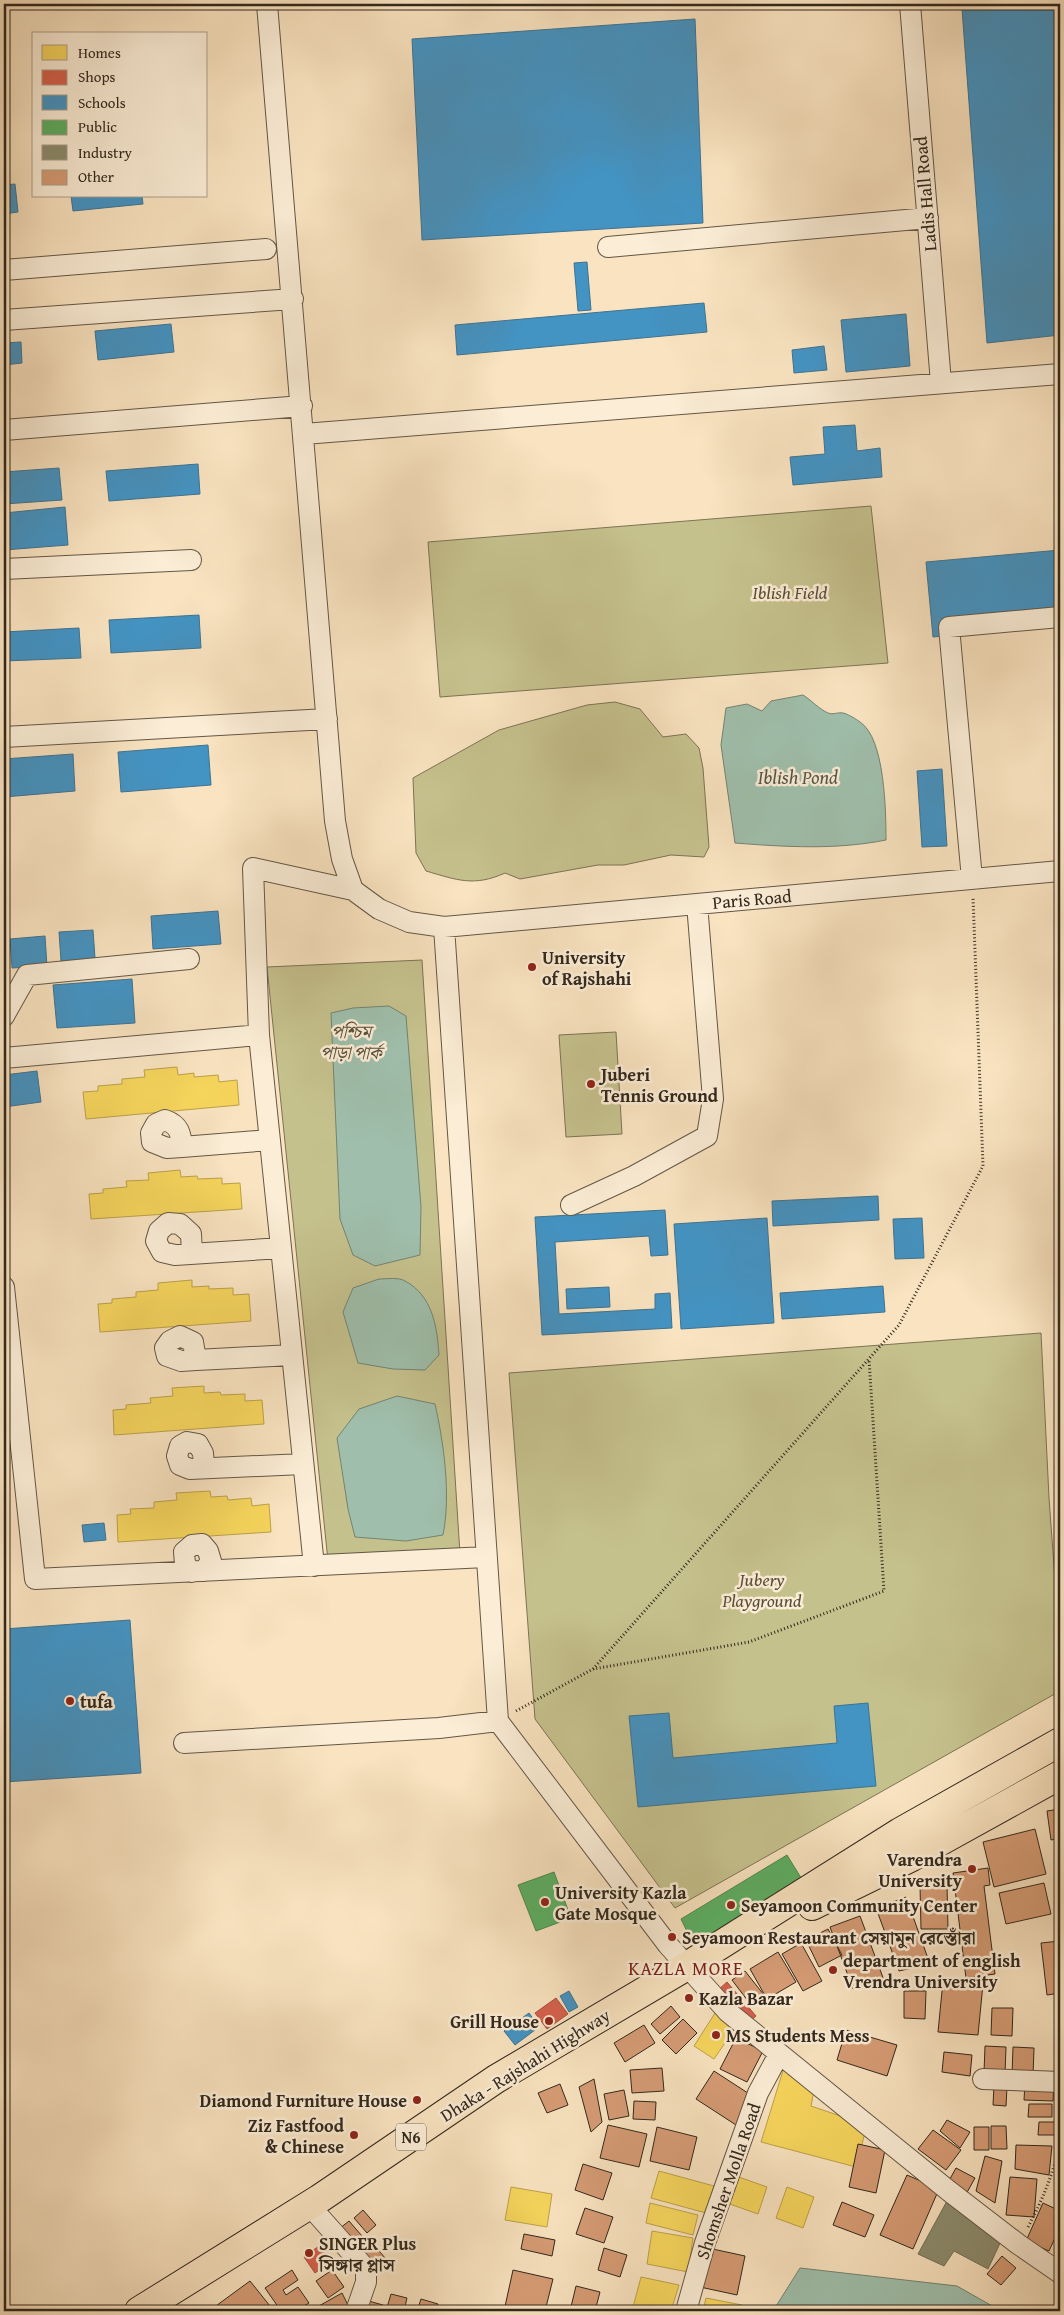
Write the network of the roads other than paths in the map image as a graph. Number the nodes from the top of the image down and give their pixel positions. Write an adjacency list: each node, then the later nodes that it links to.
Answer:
1 (267, 4): 7 (street)
2 (910, 4): 3 (street, Ladis Hall Road)
3 (928, 218): 4 (street); 10 (street, Ladis Hall Road)
4 (608, 247)
5 (266, 249): 6 (street)
6 (4, 270)
7 (293, 299): 8 (street); 11 (street)
8 (4, 320)
9 (1060, 374): 10 (street)
10 (941, 383): 13 (street)
11 (302, 406): 12 (street); 13 (street)
12 (4, 430)
13 (304, 434): 17 (street)
14 (192, 560): 15 (street)
15 (4, 570)
16 (1060, 617): 20 (street)
17 (327, 719): 18 (street); 21 (street)
18 (4, 737)
19 (1060, 871): 20 (street, Paris Road)
20 (972, 879): 22 (street, Paris Road)
21 (353, 890): 23 (street, Paris Road); 26 (street)
22 (697, 904): 23 (street, Paris Road); 30 (street)
23 (444, 927): 38 (street)
24 (189, 959): 25 (street)
25 (4, 1016)
26 (260, 1035): 27 (street); 28 (street)
27 (4, 1058)
28 (270, 1140): 29 (street); 31 (street)
29 (182, 1147)
30 (571, 1204)
31 (282, 1248): 32 (street); 34 (street)
32 (192, 1254)
33 (4, 1287): 39 (street)
34 (292, 1355): 35 (street); 36 (street)
35 (196, 1360)
36 (303, 1464): 37 (street); 39 (street)
37 (204, 1467)
38 (486, 1557): 39 (street); 40 (street)
39 (314, 1566)
40 (498, 1721): 42 (street); 44 (street)
41 (1060, 1742): 44 (highway, Dhaka - Rajshahi Highway / N6)
42 (184, 1743)
43 (1060, 1775): 44 (highway, Dhaka - Rajshahi Highway / N6)
44 (687, 1966): 45 (street); 48 (highway, Dhaka - Rajshahi Highway / N6)
45 (779, 2054): 49 (street); 52 (street, Shomsher Molla Road)
46 (983, 2079): 47 (street)
47 (1060, 2082)
48 (310, 2205): 50 (highway, Dhaka - Rajshahi Highway / N6); 51 (street)
49 (1060, 2273)
50 (139, 2311)
51 (356, 2311)
52 (686, 2311)

